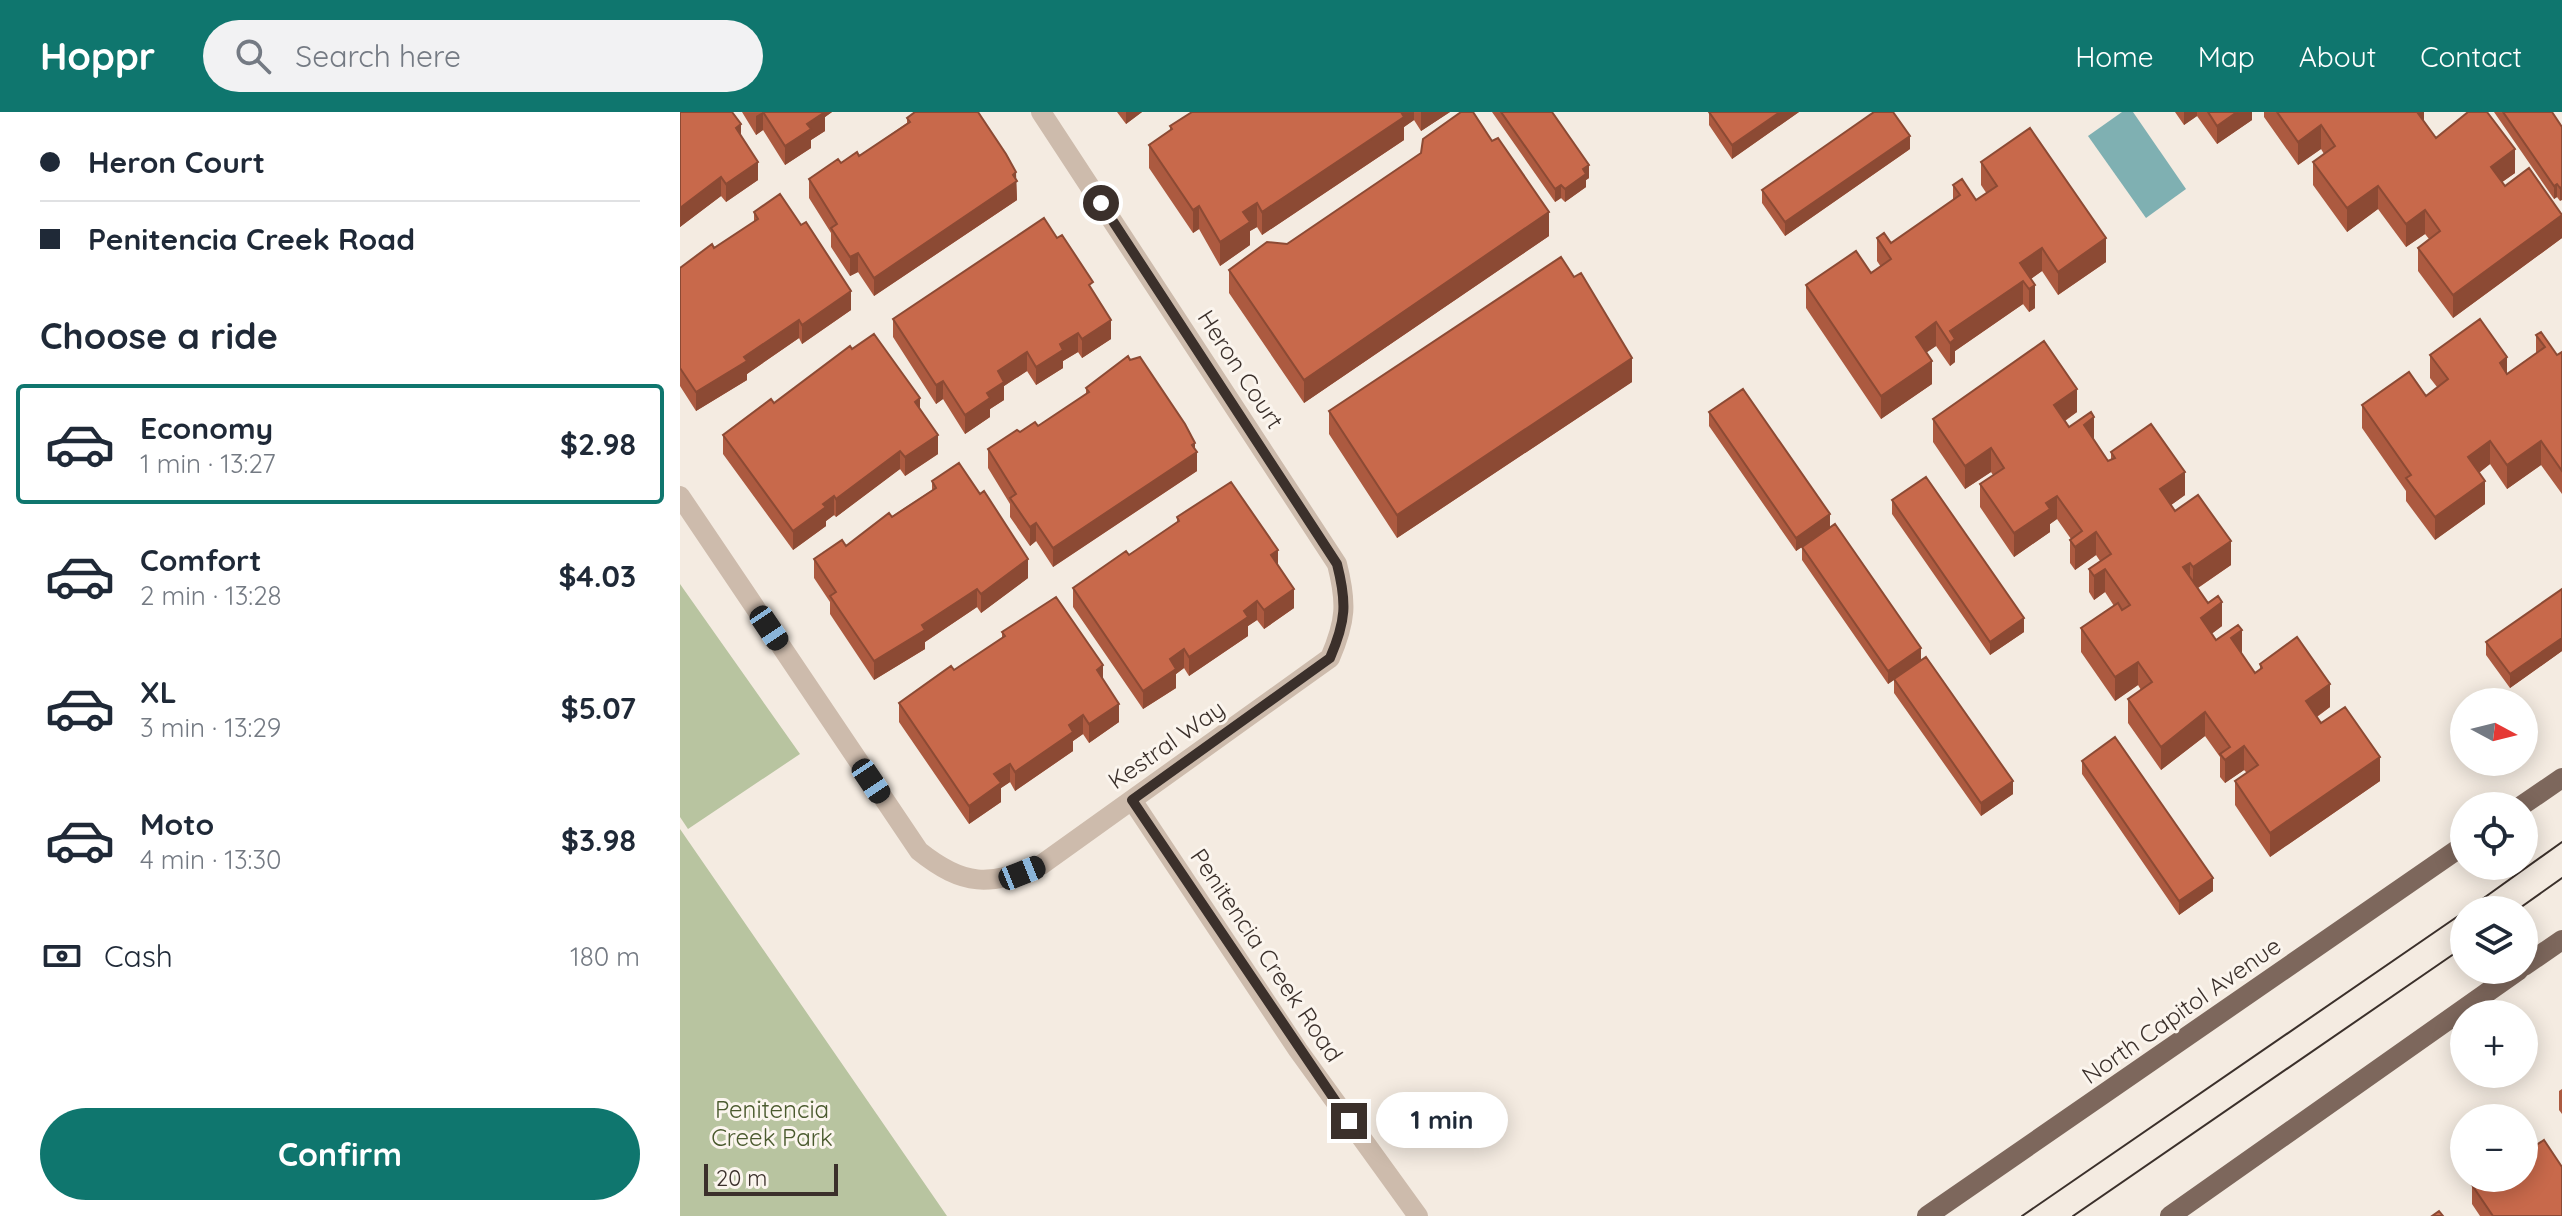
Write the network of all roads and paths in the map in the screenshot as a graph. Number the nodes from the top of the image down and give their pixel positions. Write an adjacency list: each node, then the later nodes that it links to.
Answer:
1 (1041, 112): 3 (street, Heron Court)
2 (680, 496): 6 (street, Kestral Way)
3 (1322, 665): 6 (street, Kestral Way)
4 (2562, 778): 5 (main road)
5 (2538, 794)
6 (1132, 800): 11 (street, Penitencia Creek Road)
7 (2450, 855): 12 (main road, North Capitol Avenue)
8 (2562, 940): 9 (main road)
9 (2538, 956)
10 (2499, 984): 13 (main road)
11 (1418, 1216)
12 (1927, 1216)
13 (2170, 1216)

